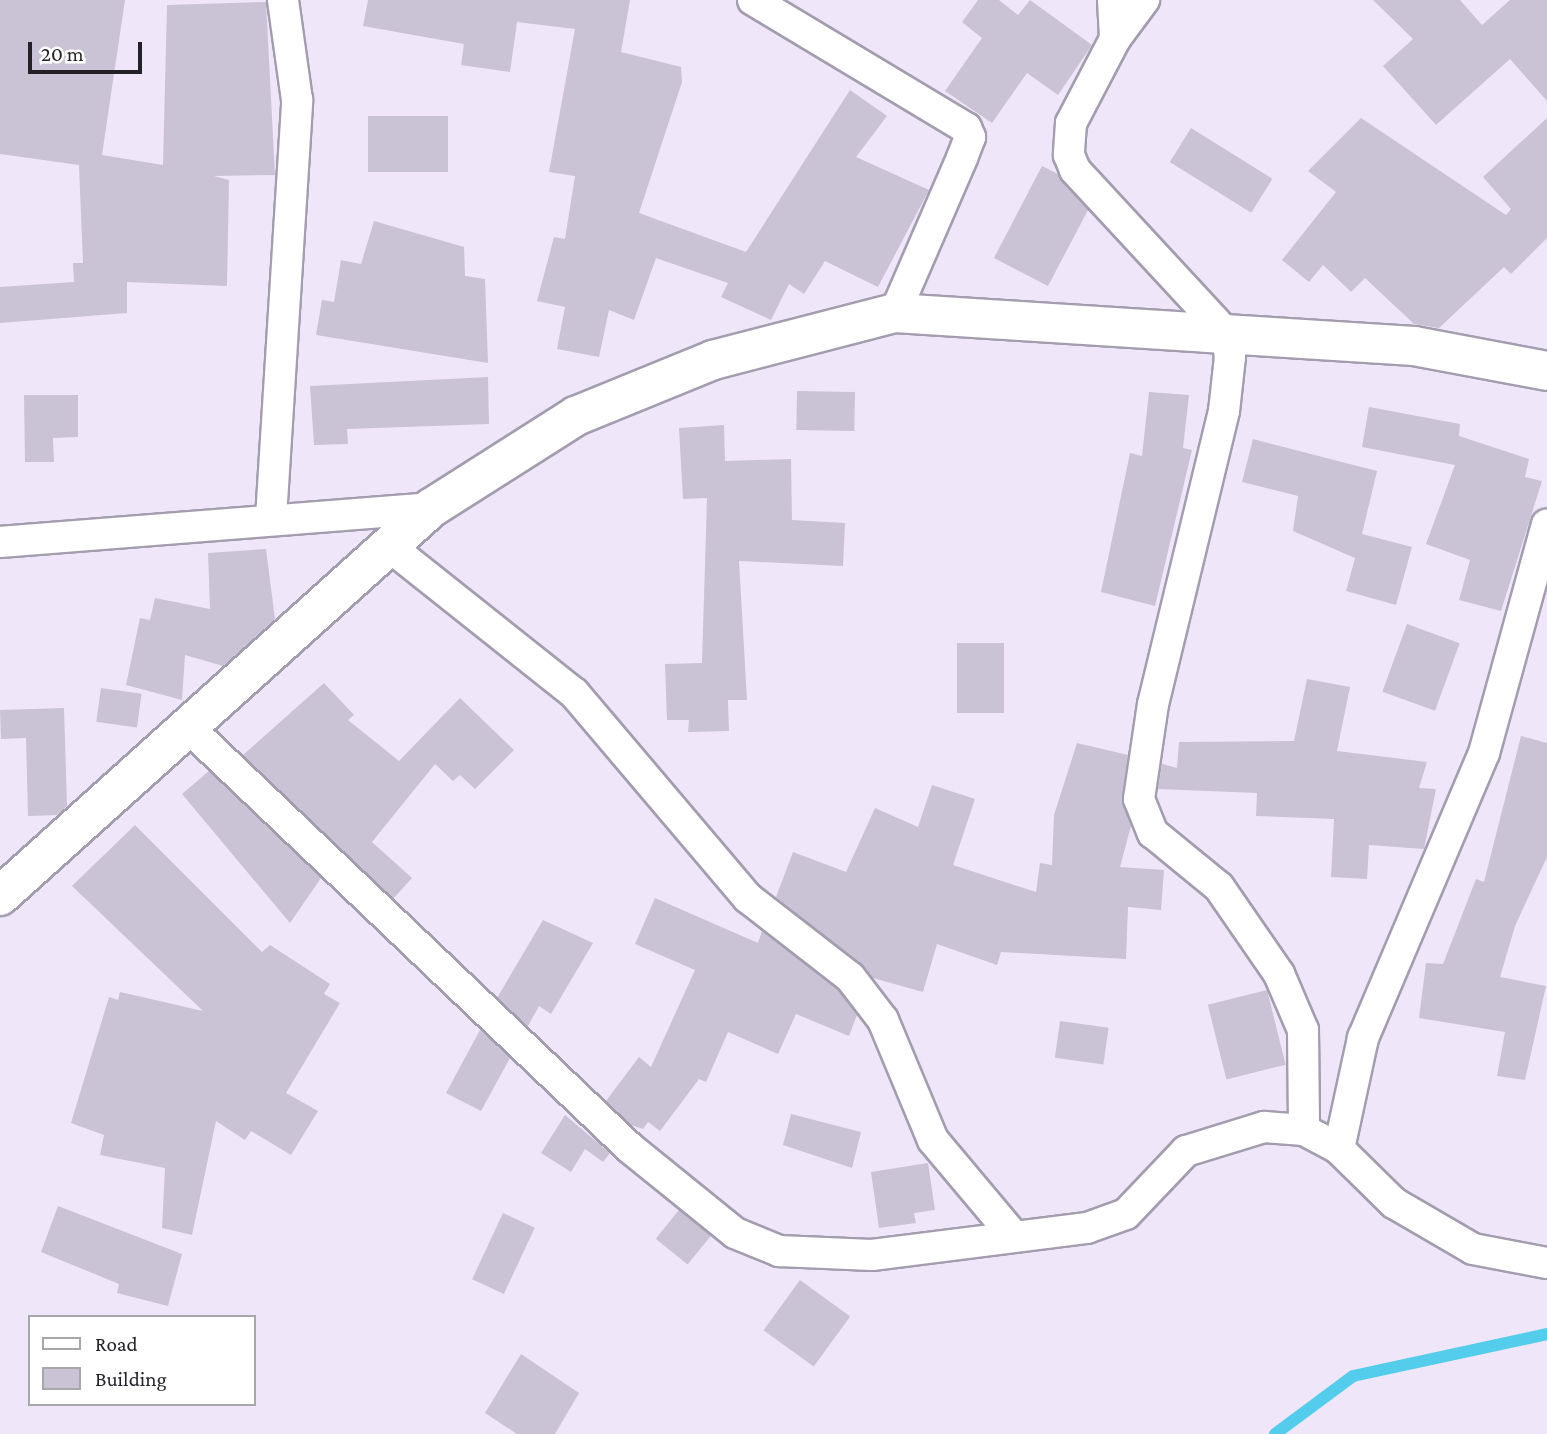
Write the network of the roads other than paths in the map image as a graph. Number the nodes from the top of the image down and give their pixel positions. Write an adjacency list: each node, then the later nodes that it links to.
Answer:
1 (283, 0): 10 (street)
2 (753, 0): 6 (street)
3 (1113, 0): 5 (street)
4 (1144, 0): 5 (street)
5 (1115, 38): 7 (street)
6 (895, 313): 7 (street); 9 (street)
7 (1227, 334): 8 (street); 16 (street)
8 (1547, 371)
9 (431, 508): 10 (street); 13 (street)
10 (271, 518): 12 (street)
11 (1547, 525): 17 (street)
12 (0, 542)
13 (389, 546): 14 (street); 18 (street)
14 (188, 727): 15 (street); 18 (street)
15 (0, 896)
16 (1304, 1130): 17 (street); 18 (street)
17 (1339, 1149): 19 (street)
18 (1012, 1234)
19 (1547, 1263)

